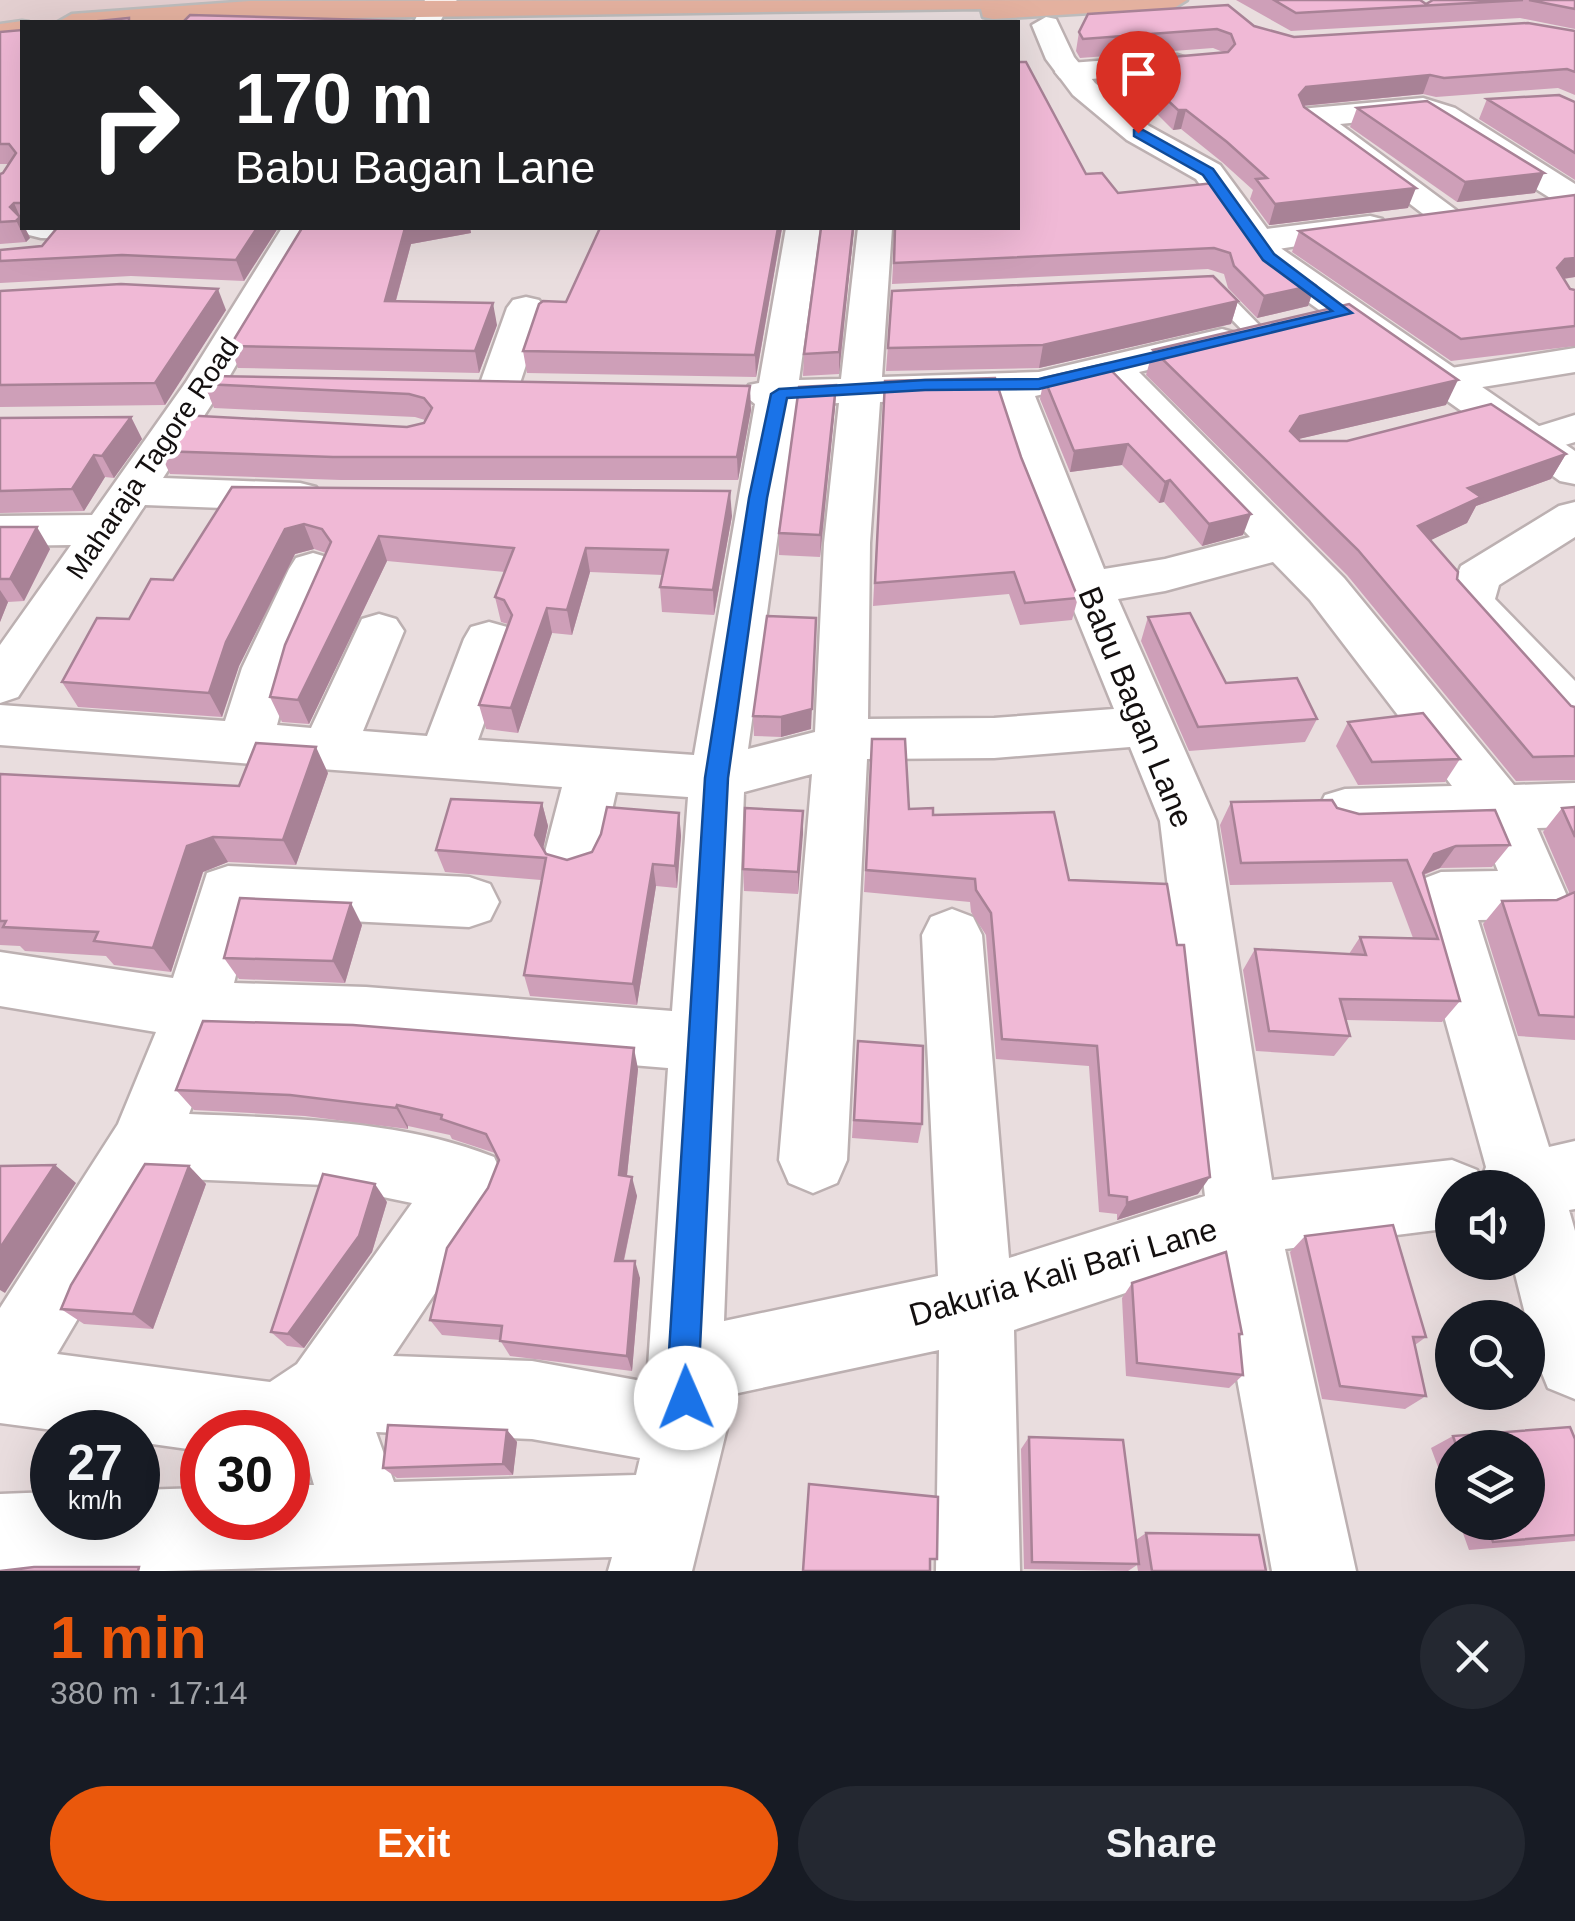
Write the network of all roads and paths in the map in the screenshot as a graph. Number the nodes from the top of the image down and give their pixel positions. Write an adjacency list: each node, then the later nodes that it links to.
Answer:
1 (1186, 7): 2 (main road); 5 (street)
2 (712, 11): 4 (main road); 5 (main road)
3 (433, 12): 4 (main road); 6 (main road); 7 (main road)
4 (582, 12)
5 (1032, 17): 9 (street)
6 (95, 20)
7 (314, 20)
8 (1213, 61): 9 (street)
9 (1070, 72): 21 (street)
10 (1484, 106): 11 (street)
11 (1444, 115): 12 (street); 21 (street)
12 (1575, 200): 13 (street)
13 (1517, 208)
14 (58, 230): 20 (street)
15 (132, 230): 19 (street)
16 (297, 230): 39 (street, Maharaja Tagore Road)
17 (802, 230): 33 (street)
18 (874, 230): 32 (street)
19 (168, 231)
20 (24, 234)
21 (1259, 242): 25 (street)
22 (1208, 284): 23 (street); 26 (lane)
23 (1168, 286)
24 (526, 308): 31 (street)
25 (1344, 313): 26 (street); 29 (street)
26 (1256, 334): 28 (street)
27 (1575, 360): 29 (street)
28 (1111, 367): 30 (street); 44 (street)
29 (1445, 382): 34 (street)
30 (1010, 384): 32 (street); 46 (street, Babu Bagan Lane)
31 (498, 389)
32 (862, 389): 33 (street); 54 (street)
33 (751, 393): 58 (street)
34 (1486, 410): 35 (street); 37 (street)
35 (1431, 425)
36 (1575, 428): 37 (street)
37 (1532, 442): 38 (street)
38 (1575, 472)
39 (133, 492): 40 (street); 42 (street, Maharaja Tagore Road)
40 (341, 498)
41 (1575, 516): 50 (street)
42 (105, 530): 43 (street); 49 (street, Maharaja Tagore Road)
43 (0, 531)
44 (1286, 543): 46 (street); 60 (street)
45 (312, 569): 53 (street)
46 (1089, 588): 52 (street, Babu Bagan Lane)
47 (379, 631): 55 (street)
48 (488, 639): 56 (street)
49 (6, 667)
50 (1575, 714)
51 (0, 726): 53 (street)
52 (1147, 726): 54 (street); 72 (street, Babu Bagan Lane)
53 (245, 744): 55 (street)
54 (841, 746): 58 (street); 69 (street)
55 (328, 750): 56 (street)
56 (445, 758): 57 (street)
57 (594, 769): 58 (street); 62 (street)
58 (716, 778): 67 (street)
59 (1575, 804): 60 (street)
60 (1499, 806): 61 (street); 70 (street)
61 (1345, 811)
62 (573, 856)
63 (469, 902): 66 (street)
64 (952, 935): 74 (street)
65 (0, 979): 66 (street)
66 (196, 1010): 67 (street); 68 (street)
67 (702, 1042): 79 (street)
68 (144, 1145): 76 (street); 78 (street)
69 (813, 1160)
70 (1529, 1170)
71 (1435, 1196): 72 (street, Dakuria Kali Bari Lane)
72 (1243, 1219): 74 (street, Dakuria Kali Bari Lane); 84 (street, Babu Bagan Lane)
73 (1545, 1232): 75 (street)
74 (976, 1304): 79 (street, Dakuria Kali Bari Lane); 83 (street)
75 (1575, 1361)
76 (0, 1377)
77 (0, 1385): 78 (street)
78 (324, 1392): 79 (street); 80 (street)
79 (686, 1398): 81 (street)
80 (366, 1524): 81 (street); 82 (street)
81 (658, 1543)
82 (34, 1546)
83 (978, 1571)
84 (1314, 1571)

